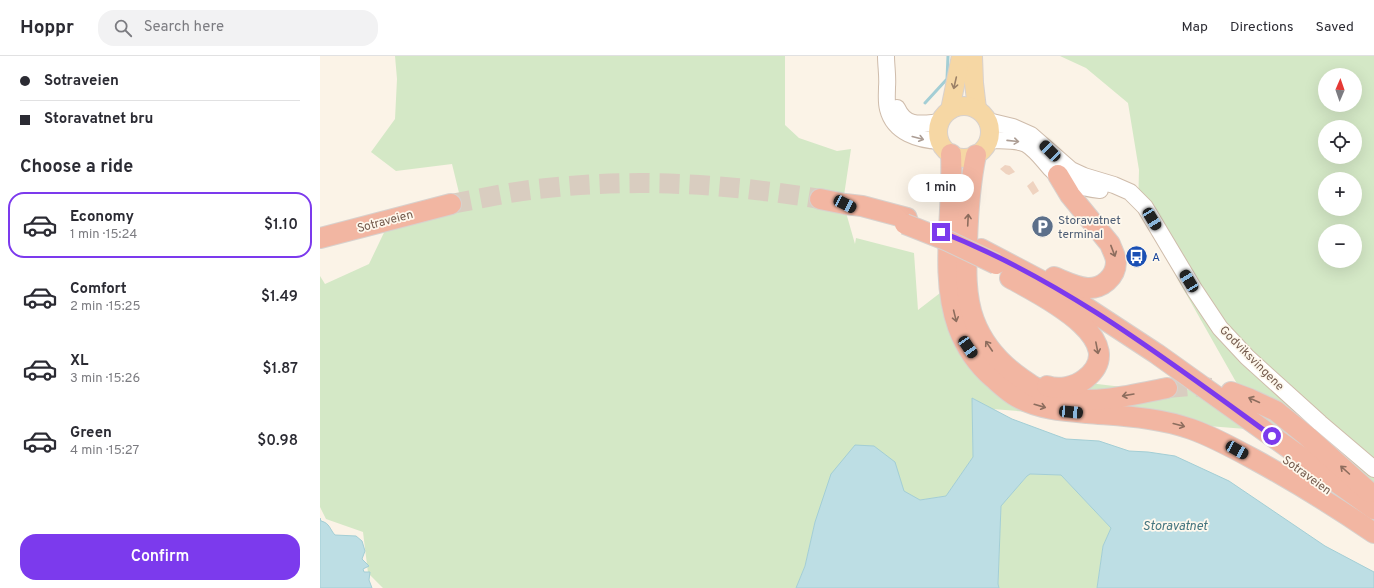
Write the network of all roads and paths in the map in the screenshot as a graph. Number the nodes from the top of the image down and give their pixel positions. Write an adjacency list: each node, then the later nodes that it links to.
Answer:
1 (886, 56): 4 (main road)
2 (961, 56): 6 (main road, one-way to 6)
3 (973, 56): 5 (main road)
4 (888, 86): 6 (main road); 7 (main road, one-way to 7)
5 (983, 115): 6 (main road); 8 (main road); 10 (main road, Godviksvingene)
6 (945, 116): 7 (main road)
7 (945, 148): 8 (main road); 24 (highway, one-way to 24)
8 (982, 148): 9 (main road, one-way to 9); 16 (highway, one-way to 8)
9 (1058, 175): 10 (main road); 15 (highway, one-way to 15)
10 (1125, 190): 20 (main road, Godviksvingene)
11 (820, 200): 13 (highway)
12 (451, 204): 14 (highway, Sotraveien)
13 (906, 221): 15 (highway); 15 (highway, bridge)
14 (320, 238)
15 (1042, 284): 16 (highway, one-way to 16); 19 (highway, Sotraveien)
16 (1015, 374): 17 (highway, one-way to 16)
17 (1167, 388)
18 (1231, 392): 21 (highway, one-way to 18)
19 (1269, 441): 22 (highway, Sotraveien); 23 (highway, Sotraveien)
20 (1374, 469)
21 (1374, 496)
22 (1374, 509)
23 (1374, 525)
24 (1374, 533)

